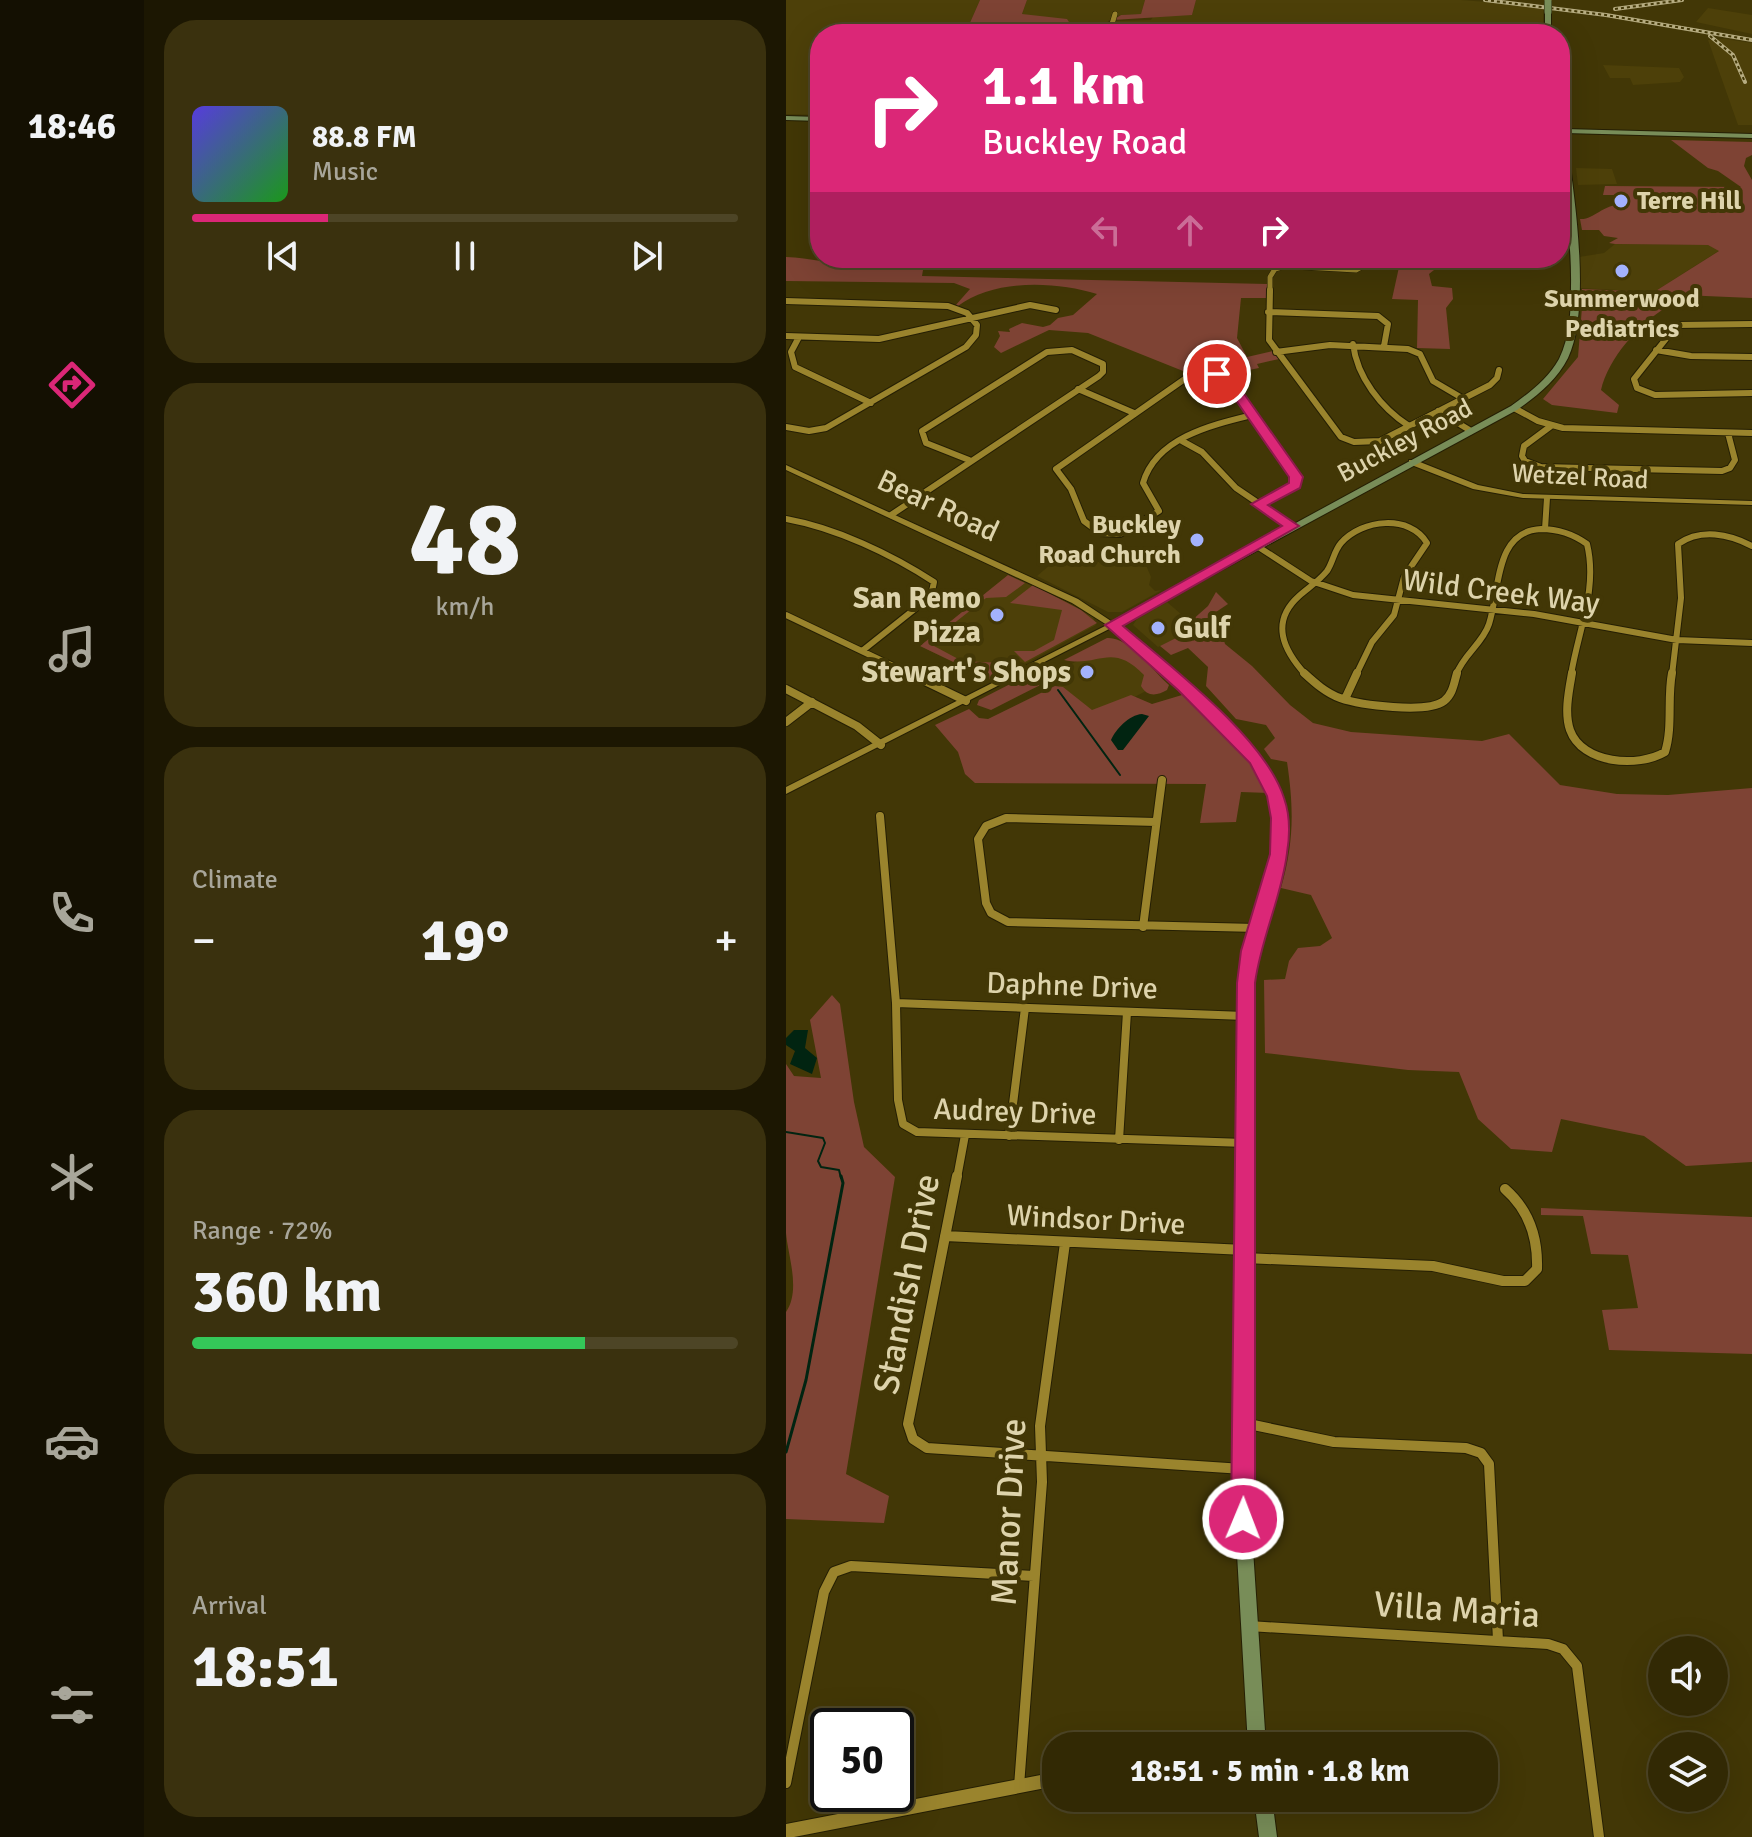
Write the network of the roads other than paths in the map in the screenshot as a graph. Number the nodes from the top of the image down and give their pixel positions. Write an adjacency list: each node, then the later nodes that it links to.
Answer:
1 (1548, 1): 4 (main road, bridge)
2 (1115, 14): 3 (street)
3 (1112, 24)
4 (1548, 24)
5 (786, 118): 6 (main road)
6 (810, 119)
7 (1570, 131): 8 (main road)
8 (1752, 136)
9 (1570, 220): 30 (main road, Buckley Road)
10 (1280, 268): 15 (street)
11 (1322, 268): 12 (street)
12 (1357, 268)
13 (786, 301): 16 (street)
14 (1056, 310): 16 (street)
15 (1268, 312): 21 (street); 23 (street)
16 (973, 318): 19 (street); 29 (street)
17 (1752, 324): 22 (street)
18 (786, 336): 19 (street)
19 (799, 337): 29 (street)
20 (1353, 344): 21 (street); 23 (street); 34 (street)
21 (1384, 346): 28 (street)
22 (1656, 350): 24 (street); 27 (street)
23 (1276, 352): 34 (street)
24 (1752, 357)
25 (1499, 370): 28 (street)
26 (1078, 389): 32 (street); 41 (street); 41 (street)
27 (1752, 393)
28 (1462, 398): 31 (street)
29 (871, 403): 36 (street)
30 (1514, 408): 35 (street); 37 (main road, Buckley Road)
31 (1438, 411): 34 (street); 37 (street)
32 (1134, 413): 33 (street); 40 (street)
33 (1253, 415): 40 (street); 46 (street)
34 (1409, 426)
35 (1551, 426): 38 (street); 38 (street)
36 (786, 427)
37 (1471, 431): 42 (main road, Buckley Road)
38 (1728, 433): 39 (street)
39 (1752, 433)
40 (1182, 441): 46 (street)
41 (969, 460): 47 (street)
42 (1412, 462): 44 (street, Wetzel Road); 49 (main road, Buckley Road)
43 (786, 467): 47 (street, Bear Road)
44 (1547, 498): 45 (street, Wetzel Road); 50 (street)
45 (1752, 503)
46 (1258, 504): 49 (street)
47 (891, 515): 58 (street, Bear Road)
48 (786, 519): 61 (street)
49 (1292, 526): 51 (main road, Buckley Road)
50 (1545, 529): 55 (street); 57 (street)
51 (1257, 546): 53 (street, Wild Creek Way); 58 (main road, Buckley Road)
52 (1752, 546): 59 (street)
53 (1315, 583): 54 (street, Wild Creek Way); 54 (street); 63 (street)
54 (1398, 600): 55 (street, Wild Creek Way); 63 (street)
55 (1492, 609): 57 (street, Wild Creek Way); 63 (street)
56 (786, 615): 61 (street)
57 (1582, 623): 59 (street, Wild Creek Way); 59 (street)
58 (1113, 625): 64 (street, Buckley Road); 73 (main road, Bear Road)
59 (1677, 640): 60 (street, Wild Creek Way)
60 (1752, 643)
61 (862, 651): 64 (street)
62 (786, 689): 65 (street)
63 (1345, 699)
64 (966, 701): 67 (street, Buckley Road)
65 (812, 702): 66 (street); 67 (street)
66 (786, 722)
67 (881, 745): 69 (street, Buckley Road)
68 (1162, 780): 71 (street)
69 (786, 791)
70 (880, 816): 74 (street, Audrey Drive)
71 (1156, 822): 72 (street); 72 (street)
72 (1143, 927): 73 (street)
73 (1257, 928): 77 (main road, Bear Road)
74 (896, 1003): 75 (street, Daphne Drive); 78 (street, Audrey Drive)
75 (1025, 1008): 76 (street, Daphne Drive); 79 (street)
76 (1127, 1012): 77 (street, Daphne Drive); 80 (street)
77 (1245, 1016): 81 (main road, Bear Road)
78 (965, 1135): 79 (street, Audrey Drive); 83 (street, Standish Drive)
79 (1009, 1136): 80 (street, Audrey Drive)
80 (1119, 1140): 81 (street, Audrey Drive)
81 (1245, 1143): 85 (main road, Bear Road)
82 (1505, 1189): 85 (street, Windsor Drive)
83 (945, 1236): 84 (street, Windsor Drive); 87 (street, Standish Drive)
84 (1065, 1243): 85 (street, Windsor Drive); 87 (street, Manor Drive)
85 (1245, 1254): 86 (main road, Bear Road)
86 (1244, 1423): 88 (main road, Bear Road); 91 (street)
87 (1041, 1456): 88 (street); 89 (street, Manor Drive)
88 (1243, 1469): 90 (main road, Bear Road)
89 (1034, 1576): 94 (street); 95 (street, Manor Drive)
90 (1248, 1626): 91 (street, Villa Maria); 92 (main road, Bear Road)
91 (1498, 1640): 99 (street, Villa Maria)
92 (1256, 1732)
93 (1042, 1782): 95 (street)
94 (786, 1783)
95 (1019, 1786): 97 (street)
96 (1265, 1812): 98 (main road)
97 (786, 1831)
98 (1268, 1837)
99 (1599, 1837)

